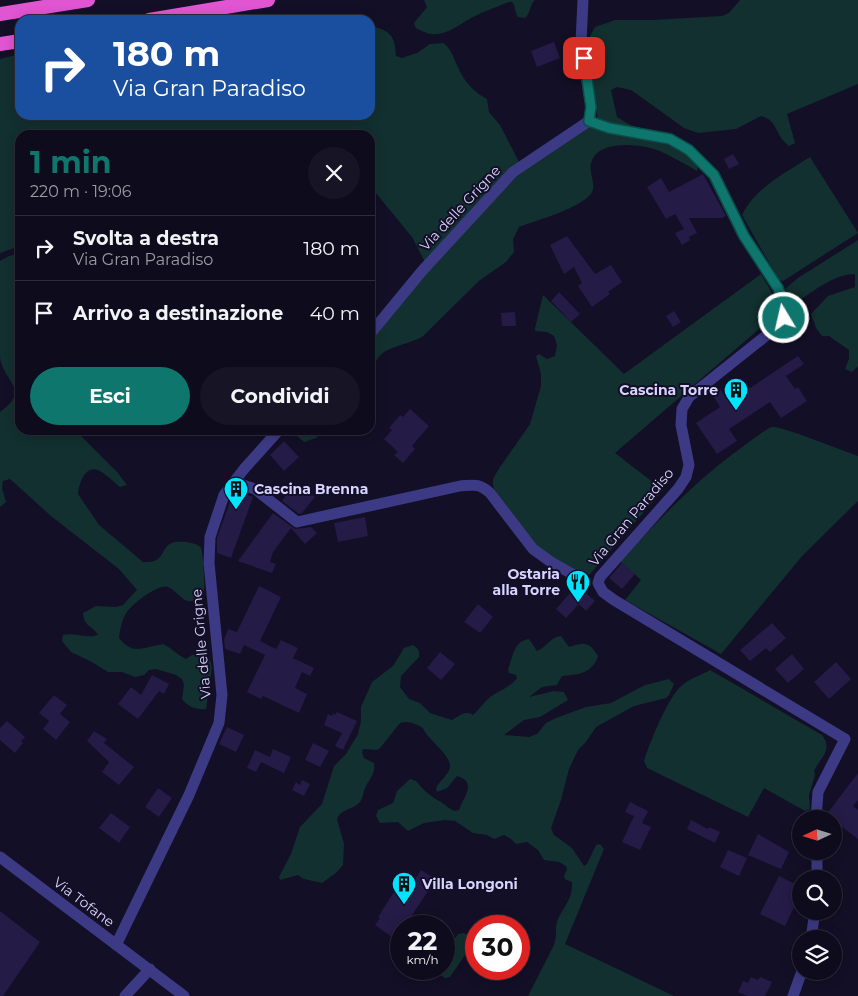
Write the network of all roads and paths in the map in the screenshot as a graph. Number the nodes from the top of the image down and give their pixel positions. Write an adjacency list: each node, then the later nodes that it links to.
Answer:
1 (88, 0): 4 (highway)
2 (268, 0): 5 (highway)
3 (583, 0): 8 (street)
4 (0, 14)
5 (179, 15)
6 (15, 42): 7 (highway)
7 (0, 44)
8 (589, 121): 9 (street, Via delle Grigne); 13 (street, Via Gran Paradiso)
9 (375, 328)
10 (275, 435): 11 (street, Via delle Grigne)
11 (234, 482): 12 (street, Via Gran Paradiso); 15 (street, Via delle Grigne)
12 (582, 579)
13 (817, 810)
14 (0, 857): 15 (street, Via Tofane)
15 (116, 944): 16 (street, Via Tofane)
16 (150, 970): 18 (street); 19 (street, Via Tofane)
17 (799, 980): 20 (street)
18 (125, 996)
19 (184, 996)
20 (793, 996)

